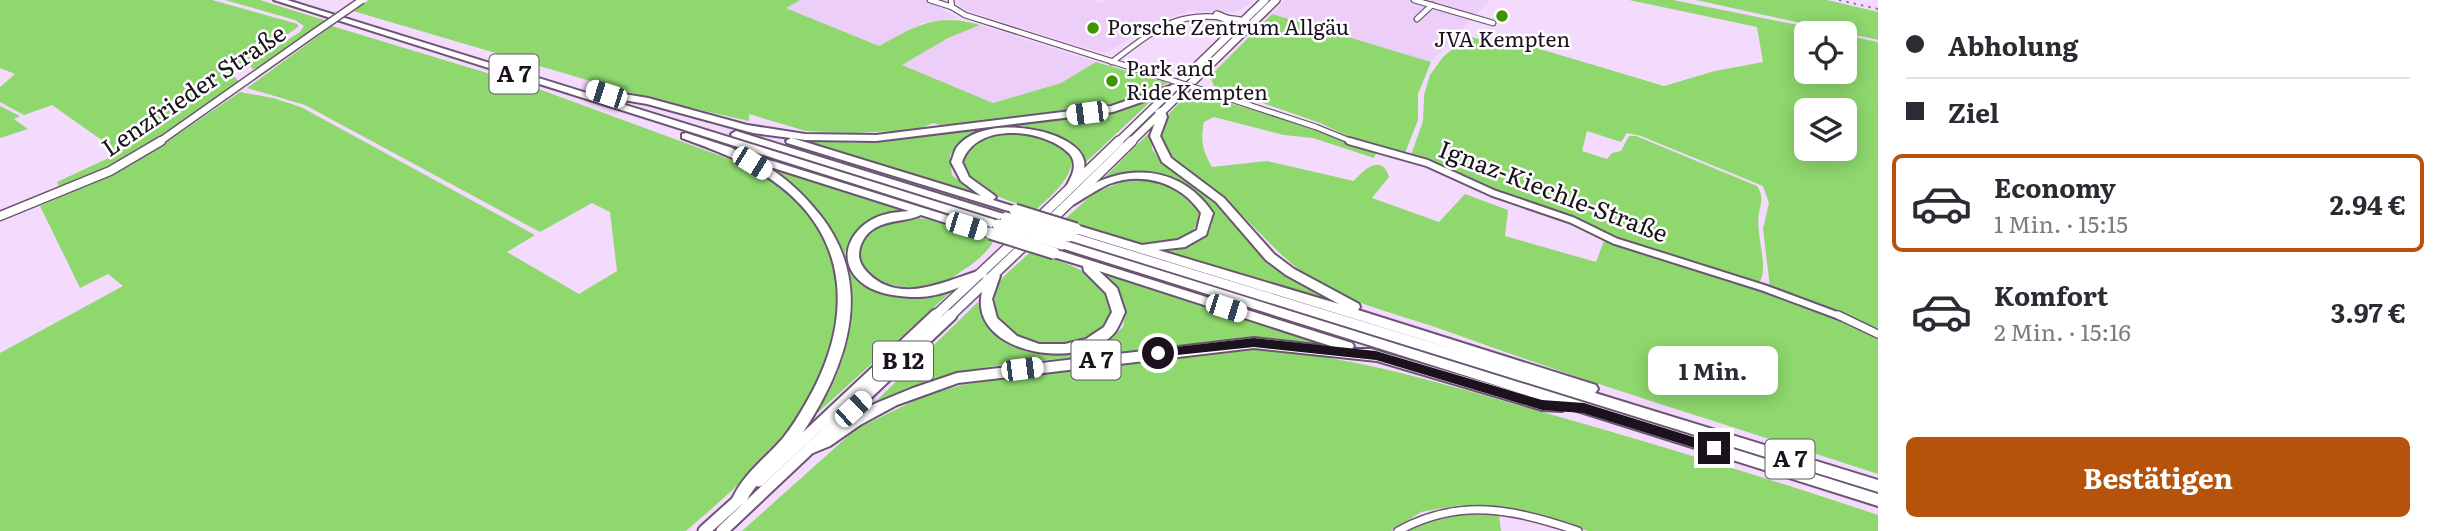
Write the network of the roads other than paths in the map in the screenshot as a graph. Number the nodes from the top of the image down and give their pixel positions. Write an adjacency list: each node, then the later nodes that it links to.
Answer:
1 (278, 0): 19 (highway, A 7)
2 (301, 0): 18 (highway, A 7)
3 (362, 0): 25 (street, Lenzfrieder Straße, bridge)
4 (929, 0): 8 (street)
5 (1265, 0): 12 (main road, B 12)
6 (1276, 0): 13 (main road, B 12)
7 (1414, 0): 9 (street)
8 (951, 3): 16 (street)
9 (1432, 5): 11 (street); 14 (street)
10 (1217, 15): 12 (street); 15 (main road); 16 (street)
11 (1417, 19)
12 (1243, 20): 13 (street); 15 (main road, B 12)
13 (1252, 23): 20 (main road, B 12)
14 (1493, 23)
15 (1234, 29): 17 (main road, B 12)
16 (1112, 62): 33 (street, Ignaz-Kiechle-Straße, bridge)
17 (1173, 89): 21 (highway); 23 (main road, B 12)
18 (606, 94): 21 (highway); 27 (highway, A 7)
19 (588, 97): 22 (highway); 27 (highway, A 7)
20 (1160, 111): 24 (main road, B 12); 32 (highway)
21 (747, 128): 27 (highway)
22 (728, 150): 26 (highway); 39 (highway)
23 (1072, 187): 27 (highway); 31 (main road, B 12)
24 (1067, 204): 29 (highway); 31 (main road, B 12)
25 (0, 216)
26 (942, 218): 27 (highway); 31 (highway)
27 (1002, 221): 28 (highway, bridge); 28 (highway, A 7, bridge)
28 (1065, 241): 29 (highway); 30 (highway); 35 (highway, A 7); 36 (highway, A 7)
29 (1136, 247): 32 (highway)
30 (1076, 260): 31 (highway); 34 (highway, A 7)
31 (987, 275): 37 (main road, B 12); 39 (main road, B 12)
32 (1383, 322): 36 (highway)
33 (1878, 334)
34 (1376, 356): 35 (highway, A 7); 37 (highway, A 7)
35 (1584, 408): 40 (highway, A 7)
36 (1703, 432): 38 (highway, A 7)
37 (813, 447): 42 (main road, B 12)
38 (1878, 486)
39 (740, 499): 41 (main road, B 12)
40 (1878, 500)
41 (704, 531)
42 (722, 531)
43 (1398, 531): 44 (street)
44 (1578, 531)

